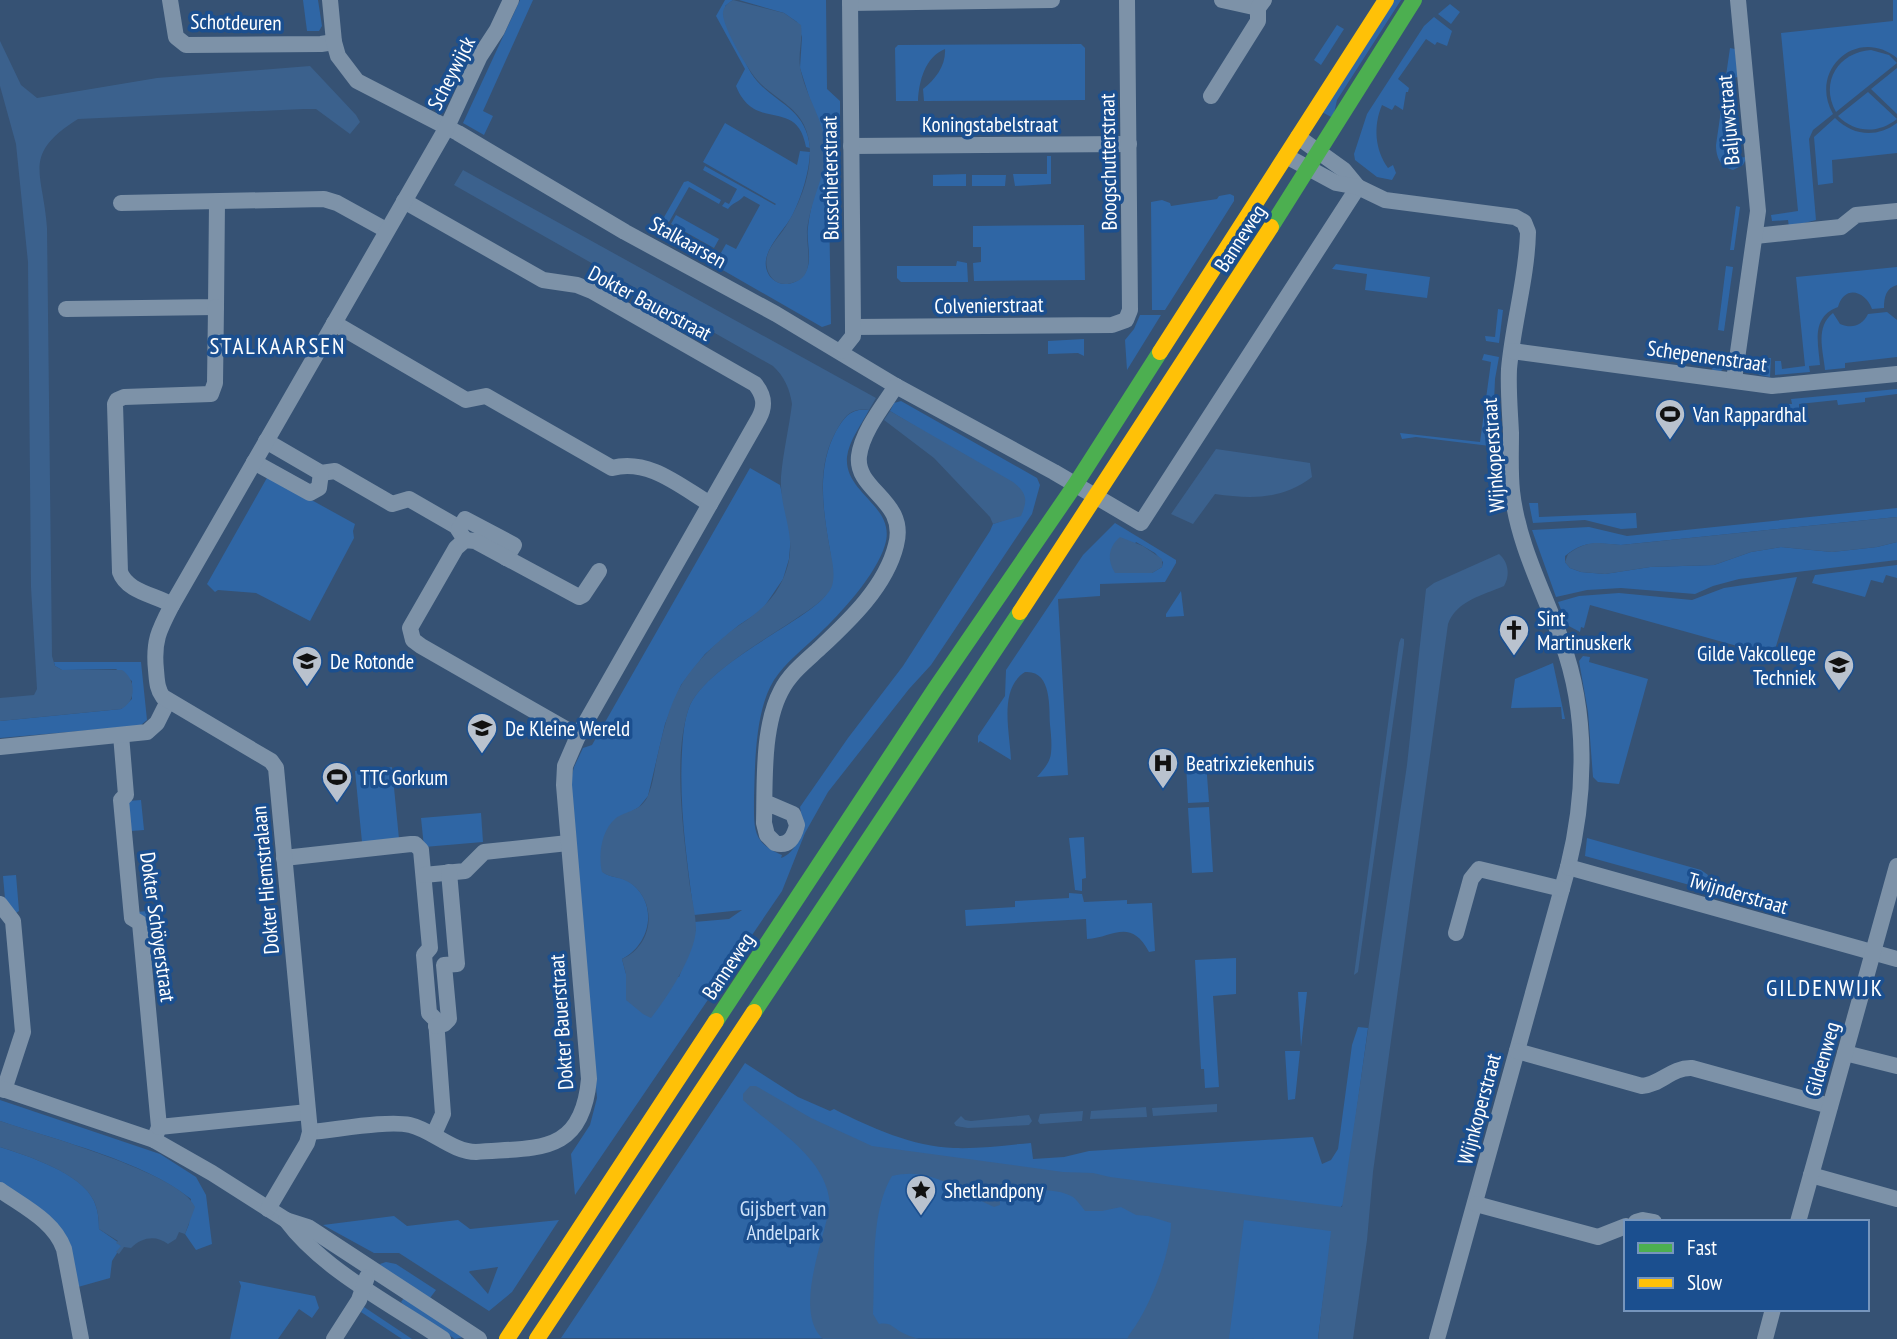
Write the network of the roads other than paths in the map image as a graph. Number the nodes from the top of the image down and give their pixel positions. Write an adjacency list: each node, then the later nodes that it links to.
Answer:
1 (170, 0): 13 (street, Schotdeuren)
2 (330, 0): 13 (street, Stalkaarsen)
3 (511, 0): 15 (street, Scheywijck)
4 (1052, 0): 11 (street)
5 (1127, 0): 17 (street, Boogschutterstraat)
6 (1222, 0): 12 (street)
7 (1386, 0): 16 (main road, Banneweg)
8 (1414, 0): 19 (main road, Banneweg)
9 (1738, 0): 28 (street, Baljuwstraat)
10 (850, 1): 11 (street); 18 (street, Busschieterstraat)
11 (985, 1)
12 (1261, 4): 14 (street)
13 (334, 41): 15 (street, Stalkaarsen)
14 (1211, 96)
15 (447, 127): 23 (street); 34 (street, Stalkaarsen)
16 (1298, 137): 19 (street, Wijnkoperstraat); 20 (main road, Banneweg)
17 (1129, 144): 18 (street, Koningstabelstraat); 31 (street, Boogschutterstraat)
18 (851, 146): 33 (street, Busschieterstraat)
19 (1320, 153): 21 (main road, Banneweg); 22 (street, Wijnkoperstraat)
20 (1286, 156): 21 (street, Wijnkoperstraat); 42 (main road, Banneweg)
21 (1308, 170): 22 (street, Wijnkoperstraat); 43 (main road, Banneweg)
22 (1358, 187): 35 (street, Wijnkoperstraat); 43 (street)
23 (404, 201): 27 (street); 44 (street, Dokter Bauerstraat)
24 (217, 202): 25 (street); 27 (street); 29 (street)
25 (121, 203)
26 (1897, 211): 28 (street)
27 (386, 230): 32 (street)
28 (1755, 236): 37 (street, Baljuwstraat)
29 (216, 307): 30 (street); 47 (street)
30 (66, 309)
31 (1124, 322): 33 (street, Colvenierstraat)
32 (334, 323): 39 (street); 44 (street)
33 (853, 327): 34 (street, Busschieterstraat)
34 (841, 351): 38 (street, Stalkaarsen)
35 (1512, 351): 37 (street, Schepenenstraat); 58 (street, Wijnkoperstraat)
36 (1897, 374): 37 (street, Schepenenstraat)
37 (1734, 380)
38 (896, 386): 42 (street, Stalkaarsen); 54 (street)
39 (266, 441): 40 (street); 41 (street)
40 (254, 462): 41 (street); 47 (street)
41 (321, 473): 45 (street)
42 (1075, 485): 43 (street); 48 (main road, Banneweg)
43 (1097, 498): 52 (main road, Banneweg)
44 (710, 504): 51 (street, Dokter Bauerstraat)
45 (462, 535): 46 (street); 51 (street)
46 (599, 571)
47 (172, 605): 49 (street)
48 (985, 616): 52 (main road, Banneweg); 91 (main road, Banneweg)
49 (167, 701): 50 (street); 56 (street, Dokter Hiemstralaan)
50 (121, 735): 53 (street); 74 (street, Dokter Schöyerstraat)
51 (578, 736): 55 (street, Dokter Bauerstraat)
52 (936, 738): 92 (main road, Banneweg)
53 (0, 747)
54 (765, 802)
55 (568, 843): 59 (street); 75 (street, Dokter Bauerstraat)
56 (284, 858): 60 (street); 72 (street, Dokter Hiemstralaan)
57 (1897, 866): 64 (street, Gildenweg)
58 (1568, 867): 61 (street, Wijnkoperstraat); 64 (street, Twijnderstraat)
59 (449, 872): 60 (street); 66 (street)
60 (424, 875): 66 (street)
61 (1562, 889): 63 (street); 67 (street, Wijnkoperstraat)
62 (0, 904): 70 (street)
63 (1456, 933)
64 (1874, 953): 65 (street, Twijnderstraat); 68 (street, Gildenweg)
65 (1897, 959)
66 (436, 1026): 75 (street)
67 (1517, 1051): 71 (street); 79 (street, Wijnkoperstraat)
68 (1845, 1052): 69 (street); 71 (street, Gildenweg)
69 (1897, 1066)
70 (2, 1089): 74 (street)
71 (1830, 1106): 76 (street, Gildenweg)
72 (308, 1112): 73 (street, Dokter Hiemstralaan); 74 (street)
73 (310, 1132): 75 (street, Dokter Bauerstraat); 80 (street)
74 (156, 1133): 80 (street)
75 (434, 1134)
76 (1811, 1175): 78 (street); 82 (street, Gildenweg)
77 (0, 1190): 87 (street)
78 (1897, 1199)
79 (1476, 1204): 83 (street); 93 (street, Wijnkoperstraat)
80 (268, 1209): 81 (street)
81 (286, 1220): 84 (street); 85 (street)
82 (1799, 1220)
83 (1624, 1227)
84 (370, 1268): 85 (street); 90 (street)
85 (364, 1287): 88 (street); 89 (street)
86 (1772, 1311): 94 (street)
87 (81, 1339)
88 (334, 1339)
89 (443, 1339)
90 (479, 1339)
91 (508, 1339)
92 (537, 1339)
93 (1437, 1339)
94 (1765, 1339)

